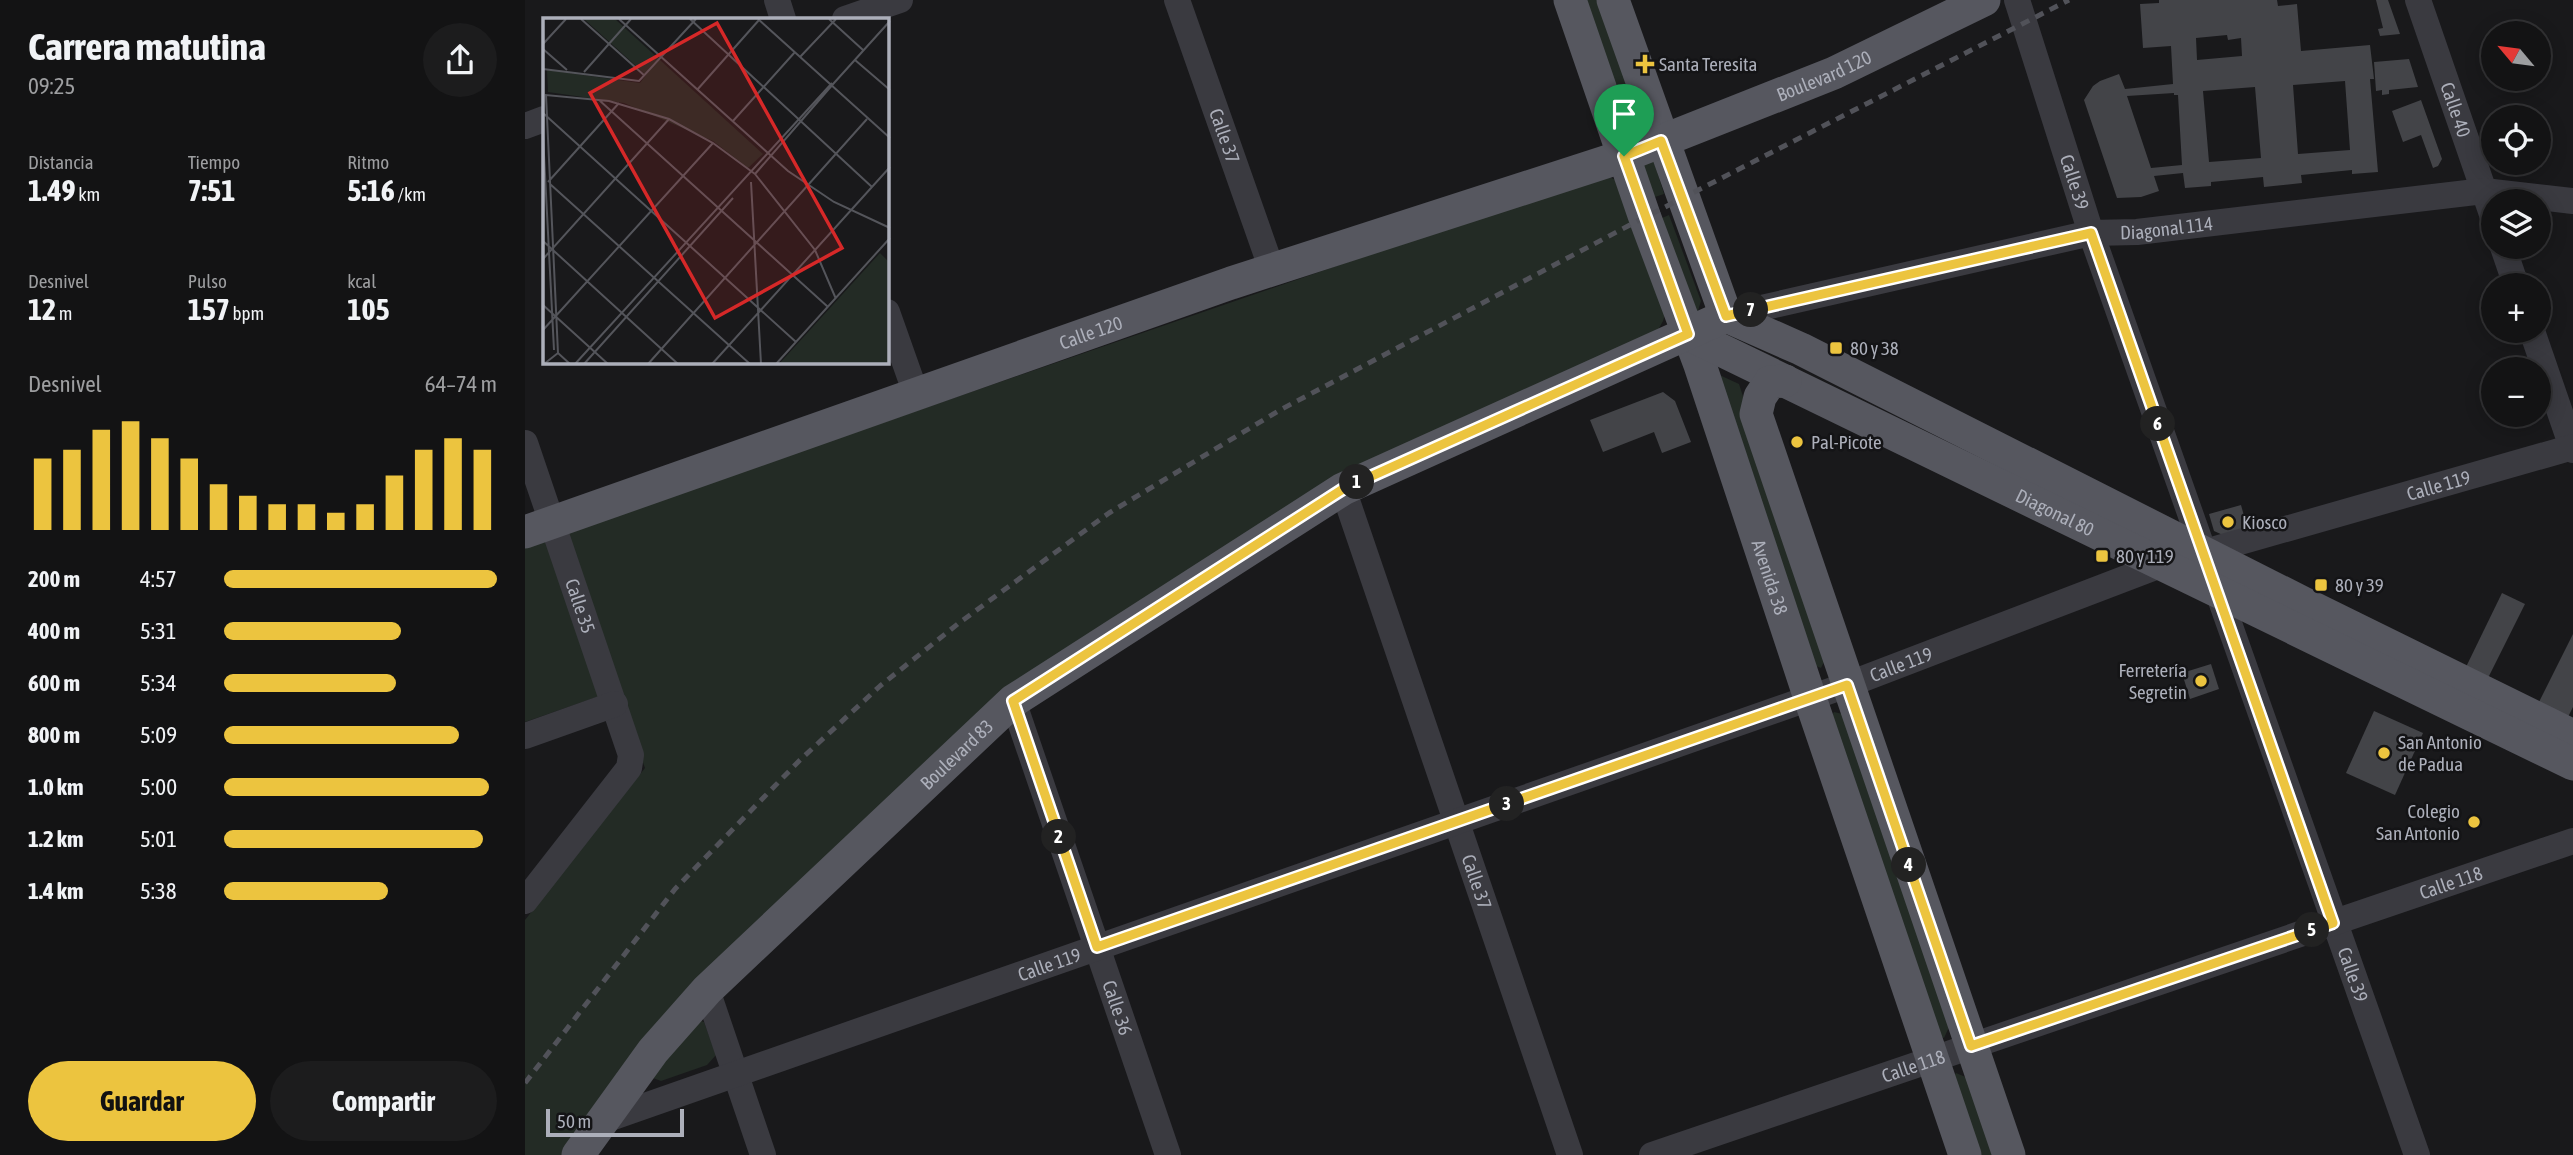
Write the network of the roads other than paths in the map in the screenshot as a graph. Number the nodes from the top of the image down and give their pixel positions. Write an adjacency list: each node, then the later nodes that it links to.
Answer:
1 (776, 0): 9 (street)
2 (900, 0): 10 (street)
3 (1177, 0): 20 (street, Calle 37)
4 (1570, 0): 14 (main road, Avenida 38)
5 (1613, 0): 13 (main road)
6 (1984, 0): 13 (main road, Boulevard 120)
7 (2017, 0): 19 (street, Calle 39)
8 (2418, 0): 15 (street, Calle 40)
9 (783, 18)
10 (848, 18)
11 (543, 120): 12 (street)
12 (525, 126)
13 (1661, 141): 14 (main road, Calle 120); 21 (main road)
14 (1624, 156): 20 (main road, Calle 120); 23 (main road, Avenida 38)
15 (2483, 189)
16 (2481, 191): 19 (street, Diagonal 114)
17 (2551, 199): 18 (street, Diagonal 114)
18 (2573, 201)
19 (2091, 233): 21 (street, Diagonal 114); 31 (street, Calle 39)
20 (1272, 270): 26 (main road, Calle 120)
21 (1726, 316): 23 (main road, Boulevard 83); 31 (main road, Diagonal 80)
22 (889, 318): 26 (street)
23 (1688, 334): 25 (main road, Diagonal 80); 29 (main road, Boulevard 83); 35 (main road, Avenida 38)
24 (2536, 343): 28 (street)
25 (1785, 381): 32 (main road, Diagonal 80); 34 (main road, Avenida 38)
26 (916, 394): 30 (main road, Calle 120)
27 (525, 443): 30 (street, Calle 35)
28 (2573, 448): 31 (street, Calle 119)
29 (1343, 489): 36 (main road, Boulevard 83); 41 (street, Calle 37)
30 (539, 527): 37 (street, Calle 35)
31 (2203, 552): 32 (street, Calle 119); 33 (street, Calle 39); 39 (main road, Diagonal 80)
32 (2162, 564): 33 (main road, Diagonal 80); 34 (street, Calle 119)
33 (2216, 592): 40 (main road, Diagonal 80); 44 (street, Calle 39)
34 (1847, 685): 35 (street, Calle 119); 47 (main road, Avenida 38)
35 (1810, 698): 41 (street, Calle 119); 48 (main road, Avenida 38)
36 (1013, 701): 45 (street, Calle 36); 46 (main road, Boulevard 83)
37 (615, 704): 38 (street); 43 (street, Calle 35)
38 (525, 736)
39 (2573, 736)
40 (2573, 764)
41 (1456, 822): 45 (street, Calle 119); 54 (street, Calle 37)
42 (2573, 841): 44 (street, Calle 118)
43 (525, 901)
44 (2333, 923): 47 (street, Calle 118); 58 (street, Calle 39)
45 (1097, 947): 49 (street, Calle 119); 53 (street, Calle 36)
46 (707, 990): 49 (street); 50 (main road, Boulevard 83)
47 (1971, 1046): 48 (street, Calle 118); 57 (main road, Avenida 38)
48 (1933, 1059): 55 (street, Calle 118); 56 (main road, Avenida 38)
49 (735, 1074): 50 (street, Calle 119); 52 (street)
50 (602, 1121): 51 (main road, Boulevard 83)
51 (578, 1155)
52 (764, 1155)
53 (1168, 1155)
54 (1570, 1155)
55 (1652, 1155)
56 (1965, 1155)
57 (2009, 1155)
58 (2417, 1155)

